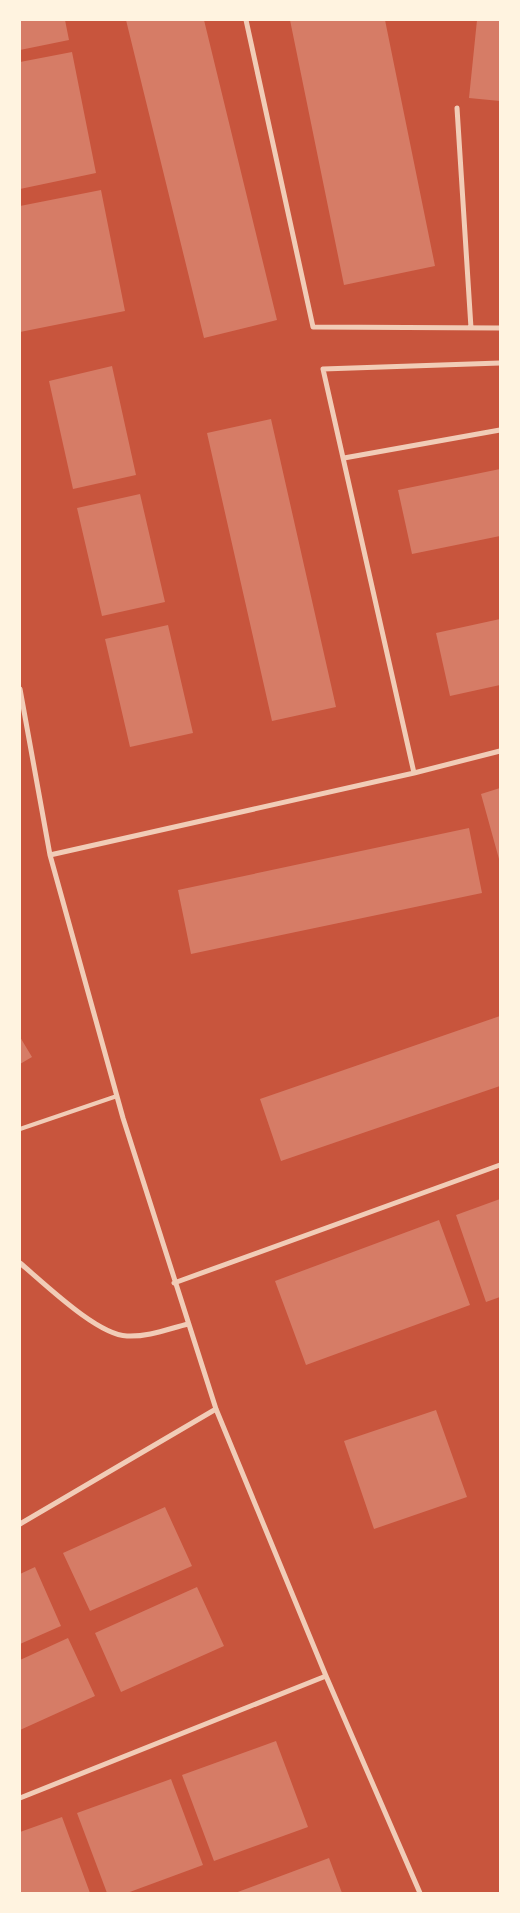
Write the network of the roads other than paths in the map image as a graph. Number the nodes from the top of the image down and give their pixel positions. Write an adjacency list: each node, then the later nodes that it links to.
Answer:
1 (246, 20): 3 (street)
2 (457, 108): 3 (street)
3 (471, 328): 4 (street)
4 (500, 328)
5 (500, 363): 7 (street)
6 (500, 430): 7 (street)
7 (344, 458): 10 (street)
8 (20, 689): 11 (street)
9 (500, 751): 10 (street)
10 (414, 773): 11 (street)
11 (50, 855): 12 (street)
12 (117, 1096): 13 (lane); 16 (street)
13 (20, 1129)
14 (500, 1164): 16 (street)
15 (20, 1263): 17 (street)
16 (174, 1283): 17 (street)
17 (188, 1324): 18 (street)
18 (216, 1409): 19 (street); 20 (street)
19 (20, 1524)
20 (326, 1676): 21 (street); 22 (street)
21 (20, 1798)
22 (420, 1893)

